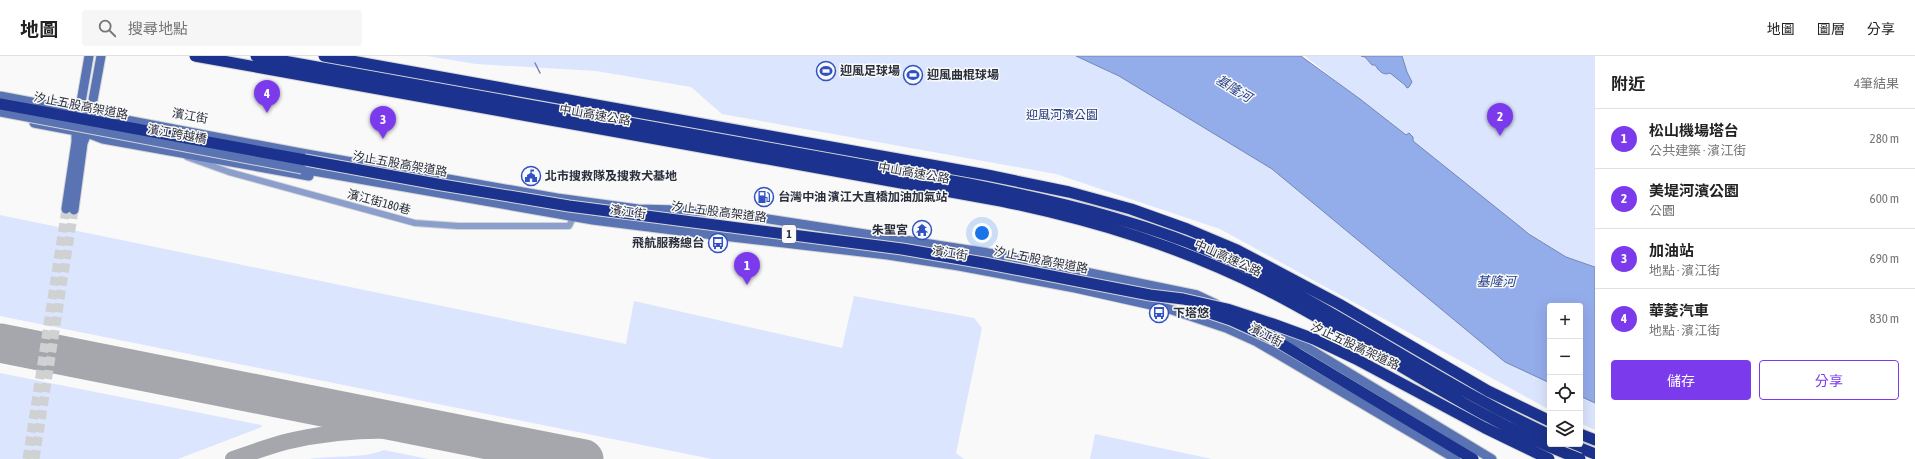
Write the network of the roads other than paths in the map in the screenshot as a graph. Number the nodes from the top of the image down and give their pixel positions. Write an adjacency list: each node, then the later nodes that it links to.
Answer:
1 (89, 56): 8 (main road)
2 (101, 56): 10 (main road)
3 (195, 56): 34 (highway, 中山高速公路, bridge)
4 (256, 56): 25 (highway, 中山高速公路, bridge)
5 (324, 56): 24 (highway, 汐止五股高架道路, bridge)
6 (0, 95): 8 (main road, 濱江街); 15 (main road, 濱江街, bridge)
7 (0, 104): 21 (highway, 汐止五股高架道路 / 1, bridge)
8 (79, 110): 10 (main road, 濱江街); 12 (main road)
9 (0, 112): 16 (main road, 濱江跨越橋, bridge)
10 (91, 112): 13 (main road); 15 (main road, 濱江街)
11 (0, 116): 12 (main road, 濱江街)
12 (76, 131): 13 (main road, 濱江街); 13 (main road)
13 (87, 133): 14 (main road, 濱江街)
14 (180, 154): 17 (main road, 濱江街); 19 (street, 濱江街180巷)
15 (375, 165): 18 (main road, 濱江街)
16 (302, 169): 17 (main road, 濱江街)
17 (333, 174): 19 (main road, 濱江街)
18 (700, 211): 20 (main road); 22 (main road, 濱江街)
19 (574, 216): 20 (main road, 濱江街)
20 (697, 233): 23 (main road, 濱江街)
21 (1150, 295): 31 (highway, bridge); 33 (highway, 汐止五股高架道路 / 1, bridge)
22 (1265, 327): 23 (main road); 32 (main road, 濱江街)
23 (1257, 342): 30 (main road, 濱江街)
24 (1547, 420)
25 (1547, 434)
26 (1583, 435): 27 (highway)
27 (1595, 440)
28 (1578, 447): 29 (highway)
29 (1595, 454)
30 (1456, 459)
31 (1473, 459)
32 (1492, 459)
33 (1549, 459)
34 (1580, 459)

